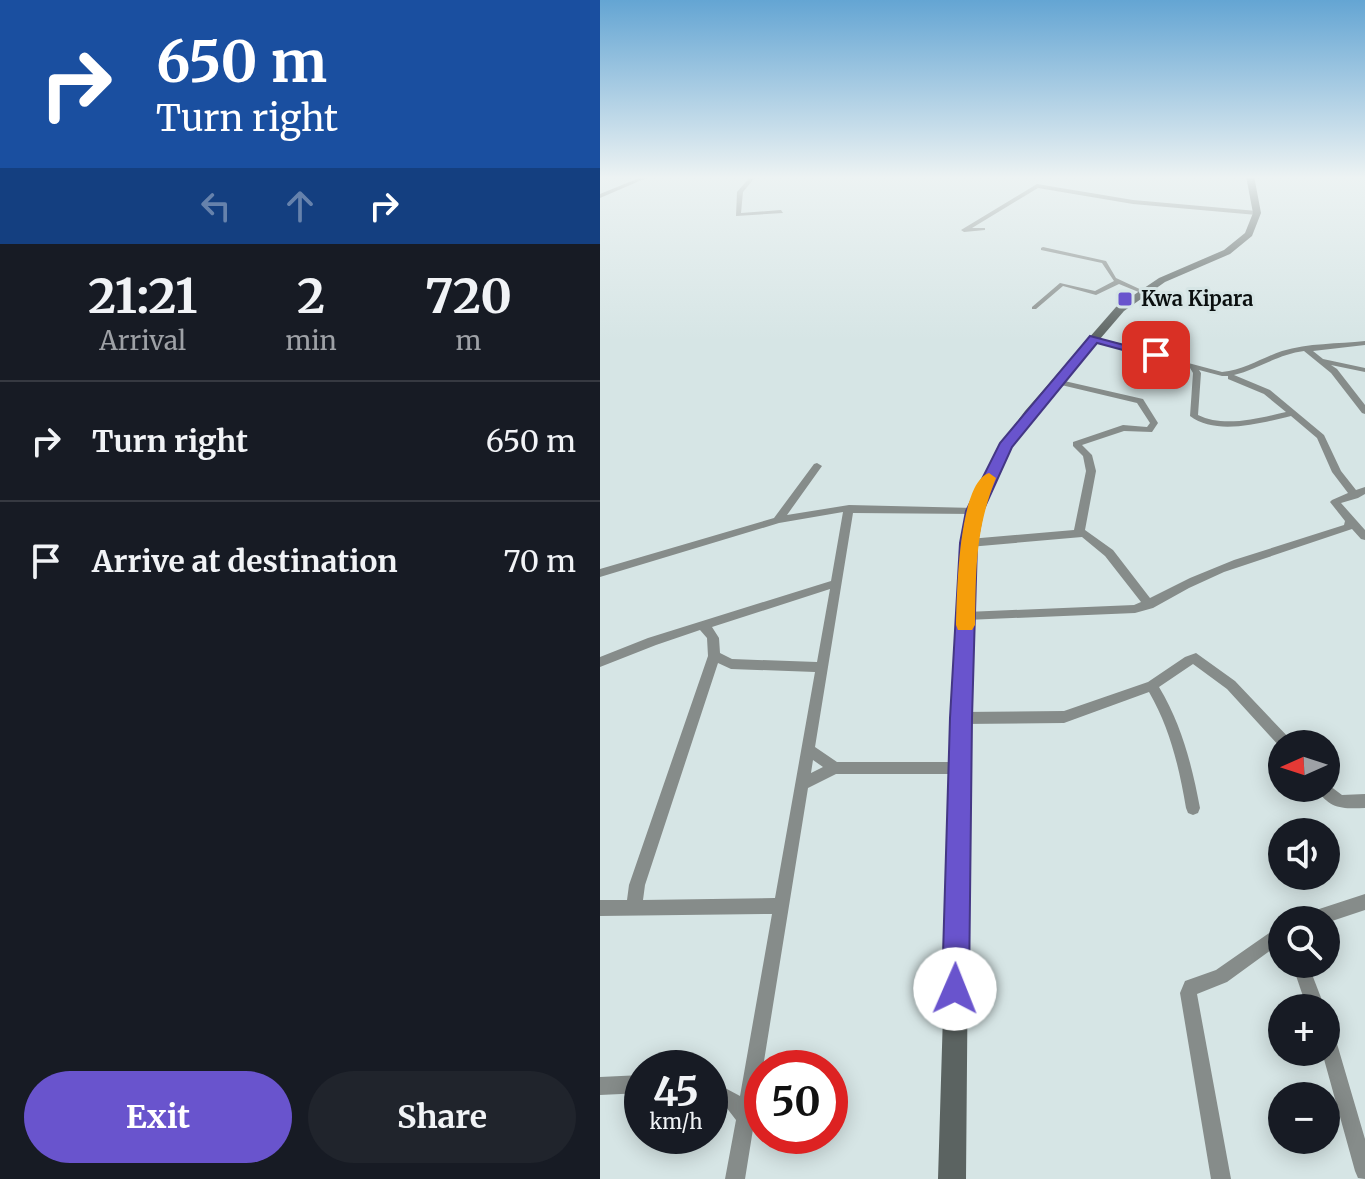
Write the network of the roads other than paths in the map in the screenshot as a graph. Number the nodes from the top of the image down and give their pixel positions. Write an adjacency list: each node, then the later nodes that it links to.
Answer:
1 (1250, 231): 4 (main road)
2 (1043, 249): 3 (street)
3 (1118, 282): 4 (street); 5 (street)
4 (1143, 292): 6 (main road)
5 (1034, 308)
6 (1094, 339): 10 (street); 13 (main road)
7 (1365, 343): 8 (street)
8 (1306, 349): 9 (street); 12 (street)
9 (1323, 361): 11 (street); 14 (street)
10 (1193, 366): 12 (street); 15 (street)
11 (1365, 370)
12 (1222, 374): 15 (street)
13 (1060, 382): 19 (main road); 22 (street)
14 (1365, 411)
15 (1292, 413): 17 (street)
16 (817, 466): 20 (street)
17 (1360, 493): 21 (street)
18 (849, 508): 19 (street); 20 (street); 26 (street)
19 (975, 511): 24 (main road)
20 (778, 520): 25 (street)
21 (1350, 521): 23 (street); 27 (street)
22 (1079, 532): 24 (street); 27 (street)
23 (1365, 536)
24 (969, 543): 29 (main road)
25 (600, 573)
26 (837, 583): 28 (street); 34 (street)
27 (1149, 605): 29 (street)
28 (735, 615): 30 (street); 31 (street)
29 (966, 616): 36 (main road)
30 (701, 625): 31 (street); 33 (street)
31 (715, 639): 32 (street)
32 (714, 656): 34 (street); 47 (street)
33 (600, 662)
34 (823, 667): 38 (street)
35 (1152, 686): 36 (street); 37 (street); 44 (street)
36 (961, 718): 40 (main road)
37 (1273, 730)
38 (809, 750): 39 (street); 41 (street)
39 (835, 768): 40 (street); 41 (street)
40 (959, 768): 60 (main road)
41 (802, 784): 46 (street)
42 (1365, 801): 43 (street)
43 (1340, 802)
44 (1193, 808)
45 (1365, 902): 49 (street)
46 (780, 906): 47 (street); 51 (street)
47 (634, 907): 48 (street)
48 (600, 908)
49 (1340, 910)
50 (1268, 942): 61 (street)
51 (757, 1050)
52 (1334, 1066): 58 (street)
53 (624, 1085): 54 (street)
54 (600, 1086)
55 (728, 1099): 56 (street)
56 (744, 1116)
57 (744, 1129): 59 (street)
58 (1365, 1171)
59 (735, 1179)
60 (952, 1179)
61 (1221, 1179)

